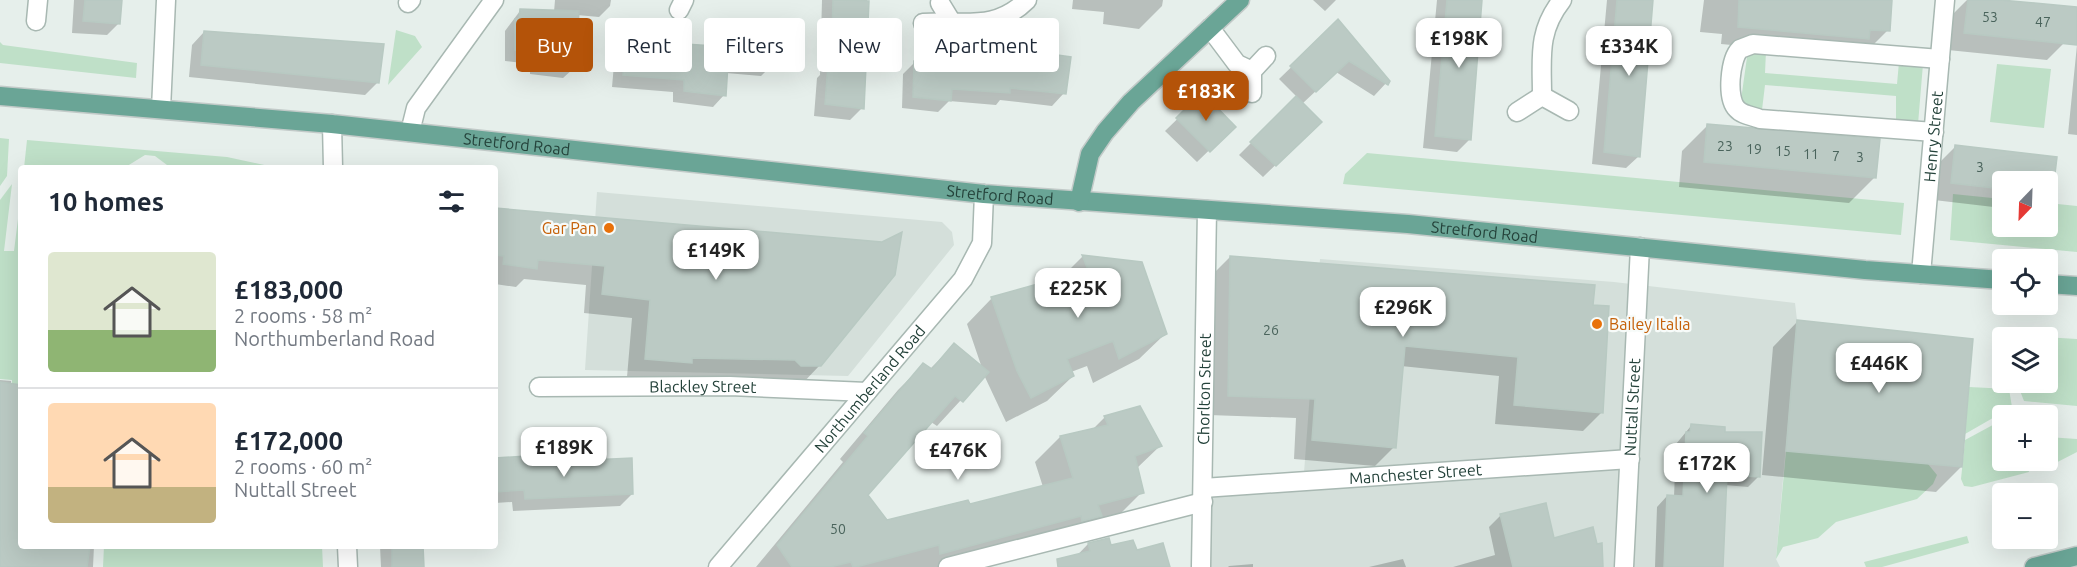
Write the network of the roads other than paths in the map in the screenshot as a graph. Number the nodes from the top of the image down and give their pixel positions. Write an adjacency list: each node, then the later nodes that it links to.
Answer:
1 (38, 0): 11 (street)
2 (166, 0): 19 (street)
3 (494, 0): 23 (street)
4 (1027, 0): 10 (street)
5 (1240, 0): 12 (main road)
6 (1562, 0): 18 (street)
7 (1946, 0): 14 (street, Henry Street)
8 (940, 3): 9 (street)
9 (949, 18)
10 (1003, 18)
11 (36, 21)
12 (1209, 28): 15 (street); 27 (main road)
13 (1266, 56): 15 (street)
14 (1940, 59): 24 (street, Henry Street); 24 (street)
15 (1252, 71): 16 (street)
16 (1252, 93)
17 (0, 96): 19 (main road, Stretford Road)
18 (1542, 96): 20 (street); 21 (street)
19 (161, 109): 22 (main road, Stretford Road)
20 (1569, 111)
21 (1517, 112)
22 (332, 124): 23 (main road, Stretford Road); 25 (street)
23 (410, 132): 26 (main road, Stretford Road)
24 (1934, 132): 30 (street, Henry Street)
25 (333, 165)
26 (984, 194): 27 (main road, Stretford Road); 35 (street, Northumberland Road)
27 (1079, 202): 28 (main road, Stretford Road)
28 (1207, 210): 29 (main road, Stretford Road); 37 (street, Chorlton Street)
29 (1640, 247): 30 (main road, Stretford Road); 36 (street, Nuttall Street)
30 (1921, 274): 31 (main road, Stretford Road)
31 (1992, 279)
32 (2058, 285): 33 (main road)
33 (2077, 286)
34 (539, 387): 35 (street, Blackley Street)
35 (867, 392): 41 (street, Northumberland Road)
36 (1630, 459): 37 (street, Manchester Street); 44 (street, Nuttall Street)
37 (1203, 495): 42 (street, Manchester Street); 43 (street, Chorlton Street)
38 (347, 549): 40 (street)
39 (2077, 556): 45 (main road)
40 (348, 567)
41 (718, 567)
42 (948, 567)
43 (1201, 567)
44 (1624, 567)
45 (2034, 567)

